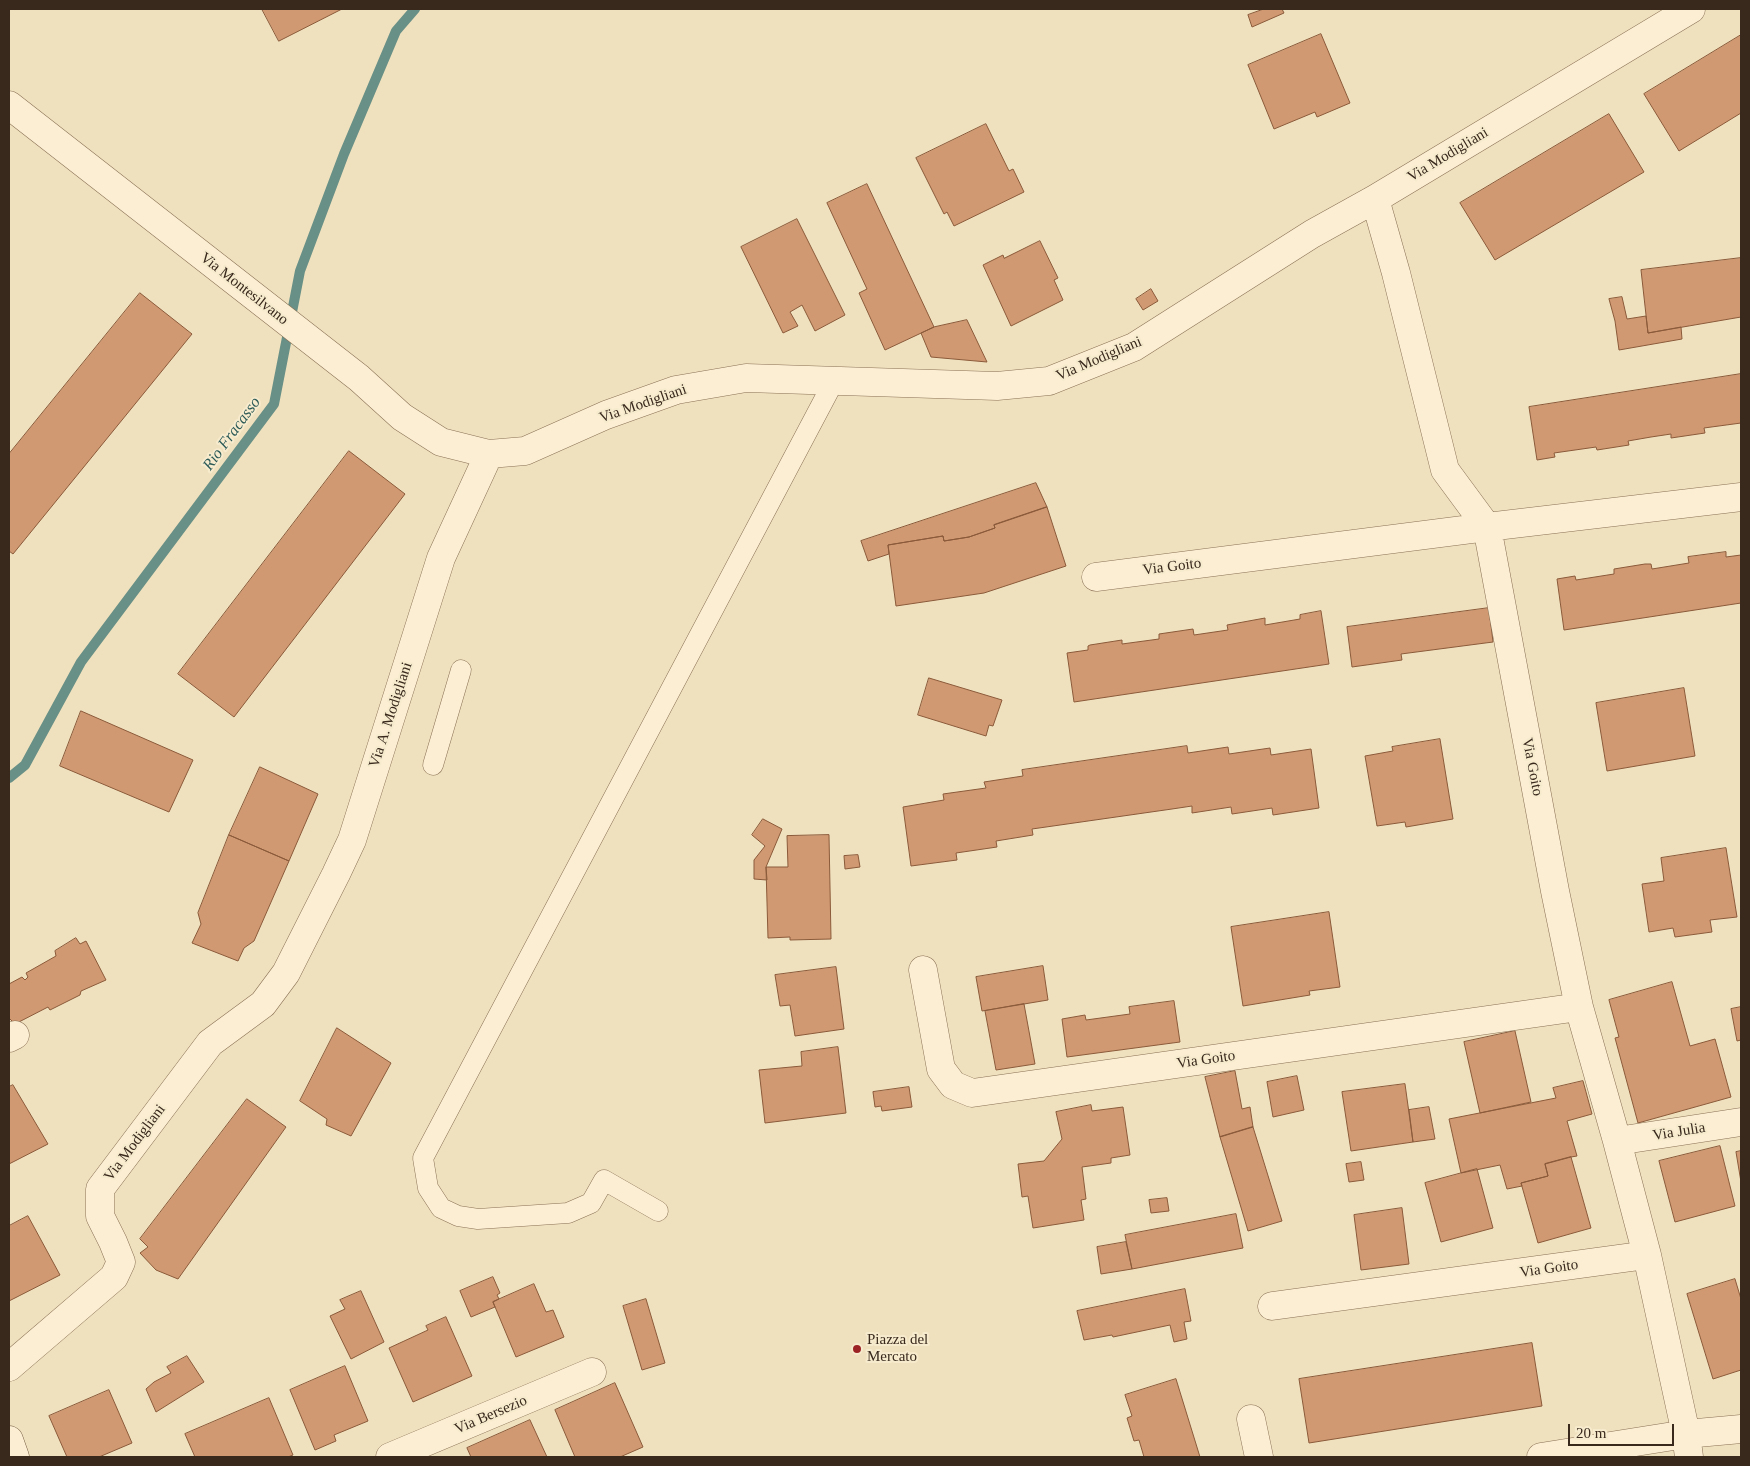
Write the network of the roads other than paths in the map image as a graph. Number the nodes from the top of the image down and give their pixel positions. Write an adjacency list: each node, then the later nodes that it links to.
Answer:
1 (1691, 9): 3 (street, Via Modigliani)
2 (9, 105): 5 (street, Via Montesilvano)
3 (1375, 199): 4 (street, Via Modigliani); 7 (street, Via Goito)
4 (834, 381): 5 (street, Via Modigliani); 16 (lane)
5 (489, 454): 12 (street, Via A. Modigliani)
6 (1741, 497): 7 (street, Via Goito)
7 (1487, 527): 8 (street, Via Goito); 13 (street, Via Goito)
8 (1096, 577)
9 (460, 670): 10 (lane)
10 (433, 765)
11 (923, 970): 13 (street, Via Goito)
12 (286, 973): 19 (street, Via Modigliani)
13 (1579, 1007): 15 (street, Via Goito)
14 (1741, 1122): 15 (street, Via Julia)
15 (1617, 1141): 17 (street, Via Goito)
16 (658, 1211)
17 (1647, 1255): 18 (street, Via Goito); 24 (street, Via Goito)
18 (1272, 1306)
19 (9, 1367)
20 (592, 1372): 26 (street, Via Bersezio)
21 (1251, 1419): 27 (street)
22 (1741, 1429): 24 (street)
23 (9, 1440): 25 (street)
24 (1687, 1446): 28 (street)
25 (15, 1457)
26 (390, 1457)
27 (1259, 1457)
28 (1541, 1457)

